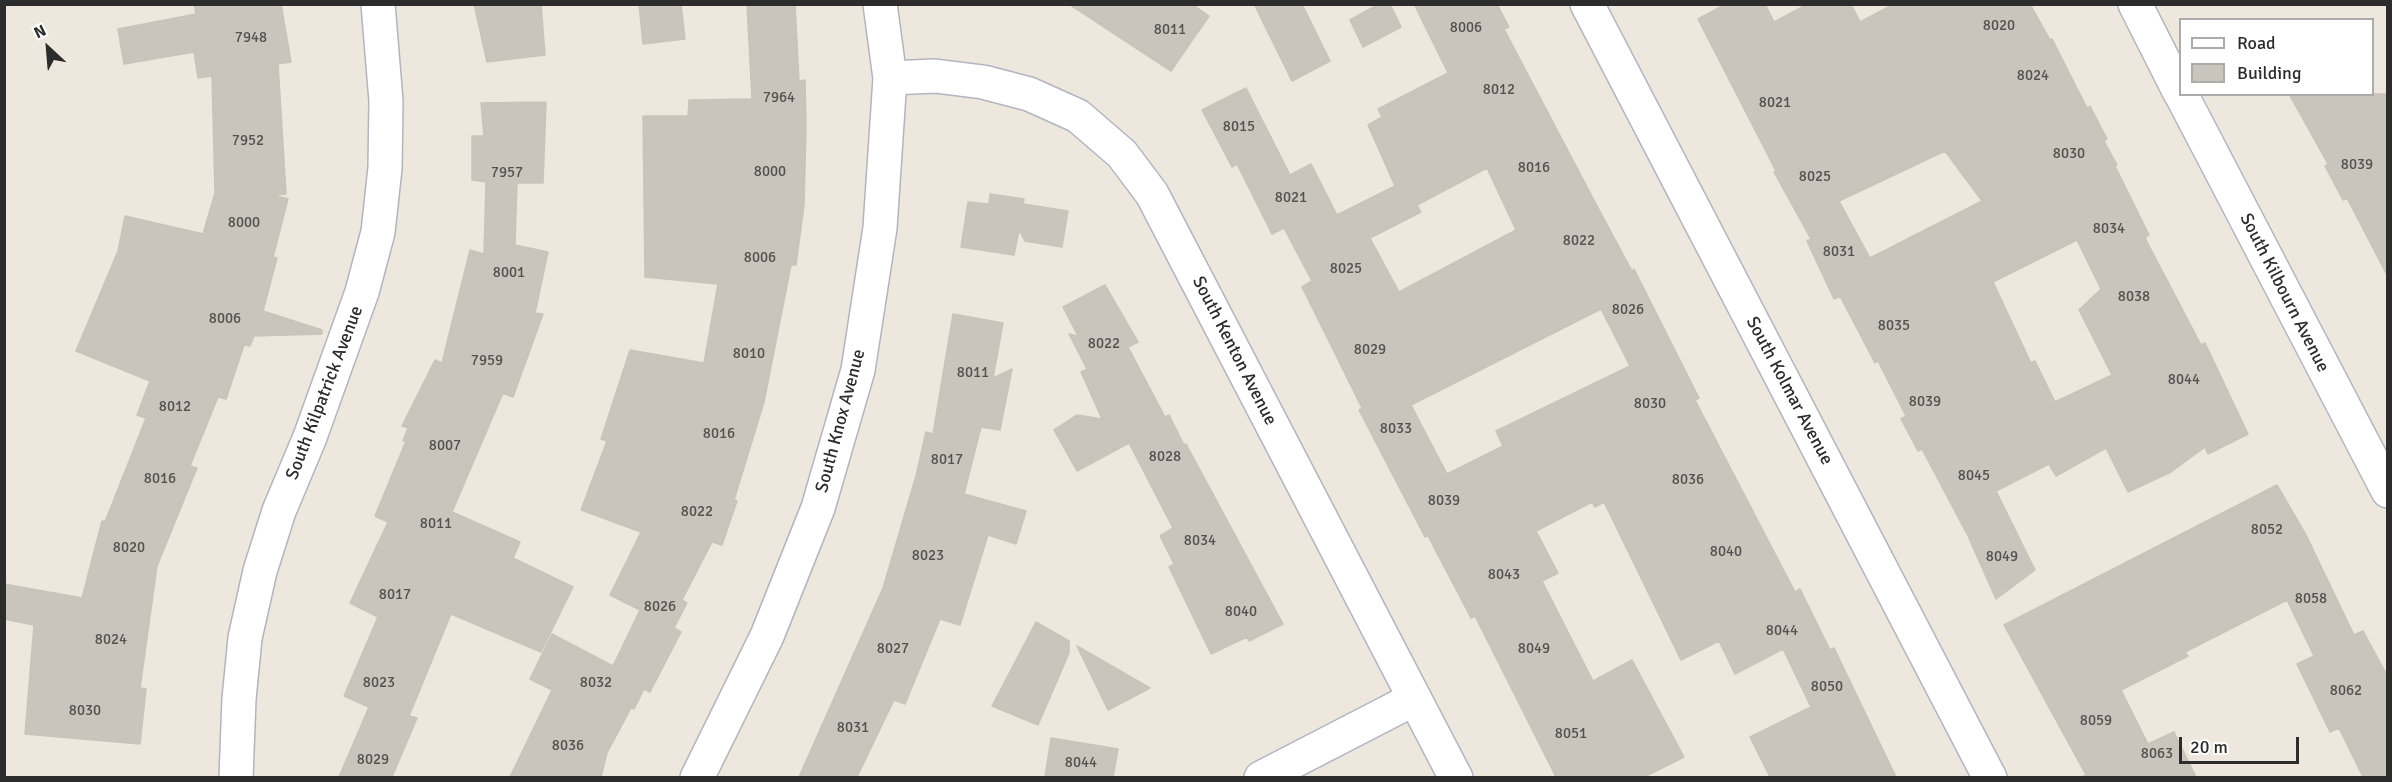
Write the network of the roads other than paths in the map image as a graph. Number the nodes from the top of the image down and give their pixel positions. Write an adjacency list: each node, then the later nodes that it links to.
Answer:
1 (378, 4): 10 (street, South Kilpatrick Avenue)
2 (880, 4): 5 (street, South Knox Avenue)
3 (1587, 4): 14 (street, South Kolmar Avenue)
4 (2135, 4): 6 (street, South Kilbourn Avenue)
5 (890, 78): 9 (street, South Kenton Avenue); 11 (street, South Knox Avenue)
6 (2179, 90)
7 (2182, 96): 8 (street, South Kilbourn Avenue)
8 (2388, 491)
9 (1414, 699): 12 (street); 13 (street, South Kenton Avenue)
10 (236, 777)
11 (697, 777)
12 (1261, 777)
13 (1456, 777)
14 (1990, 777)

